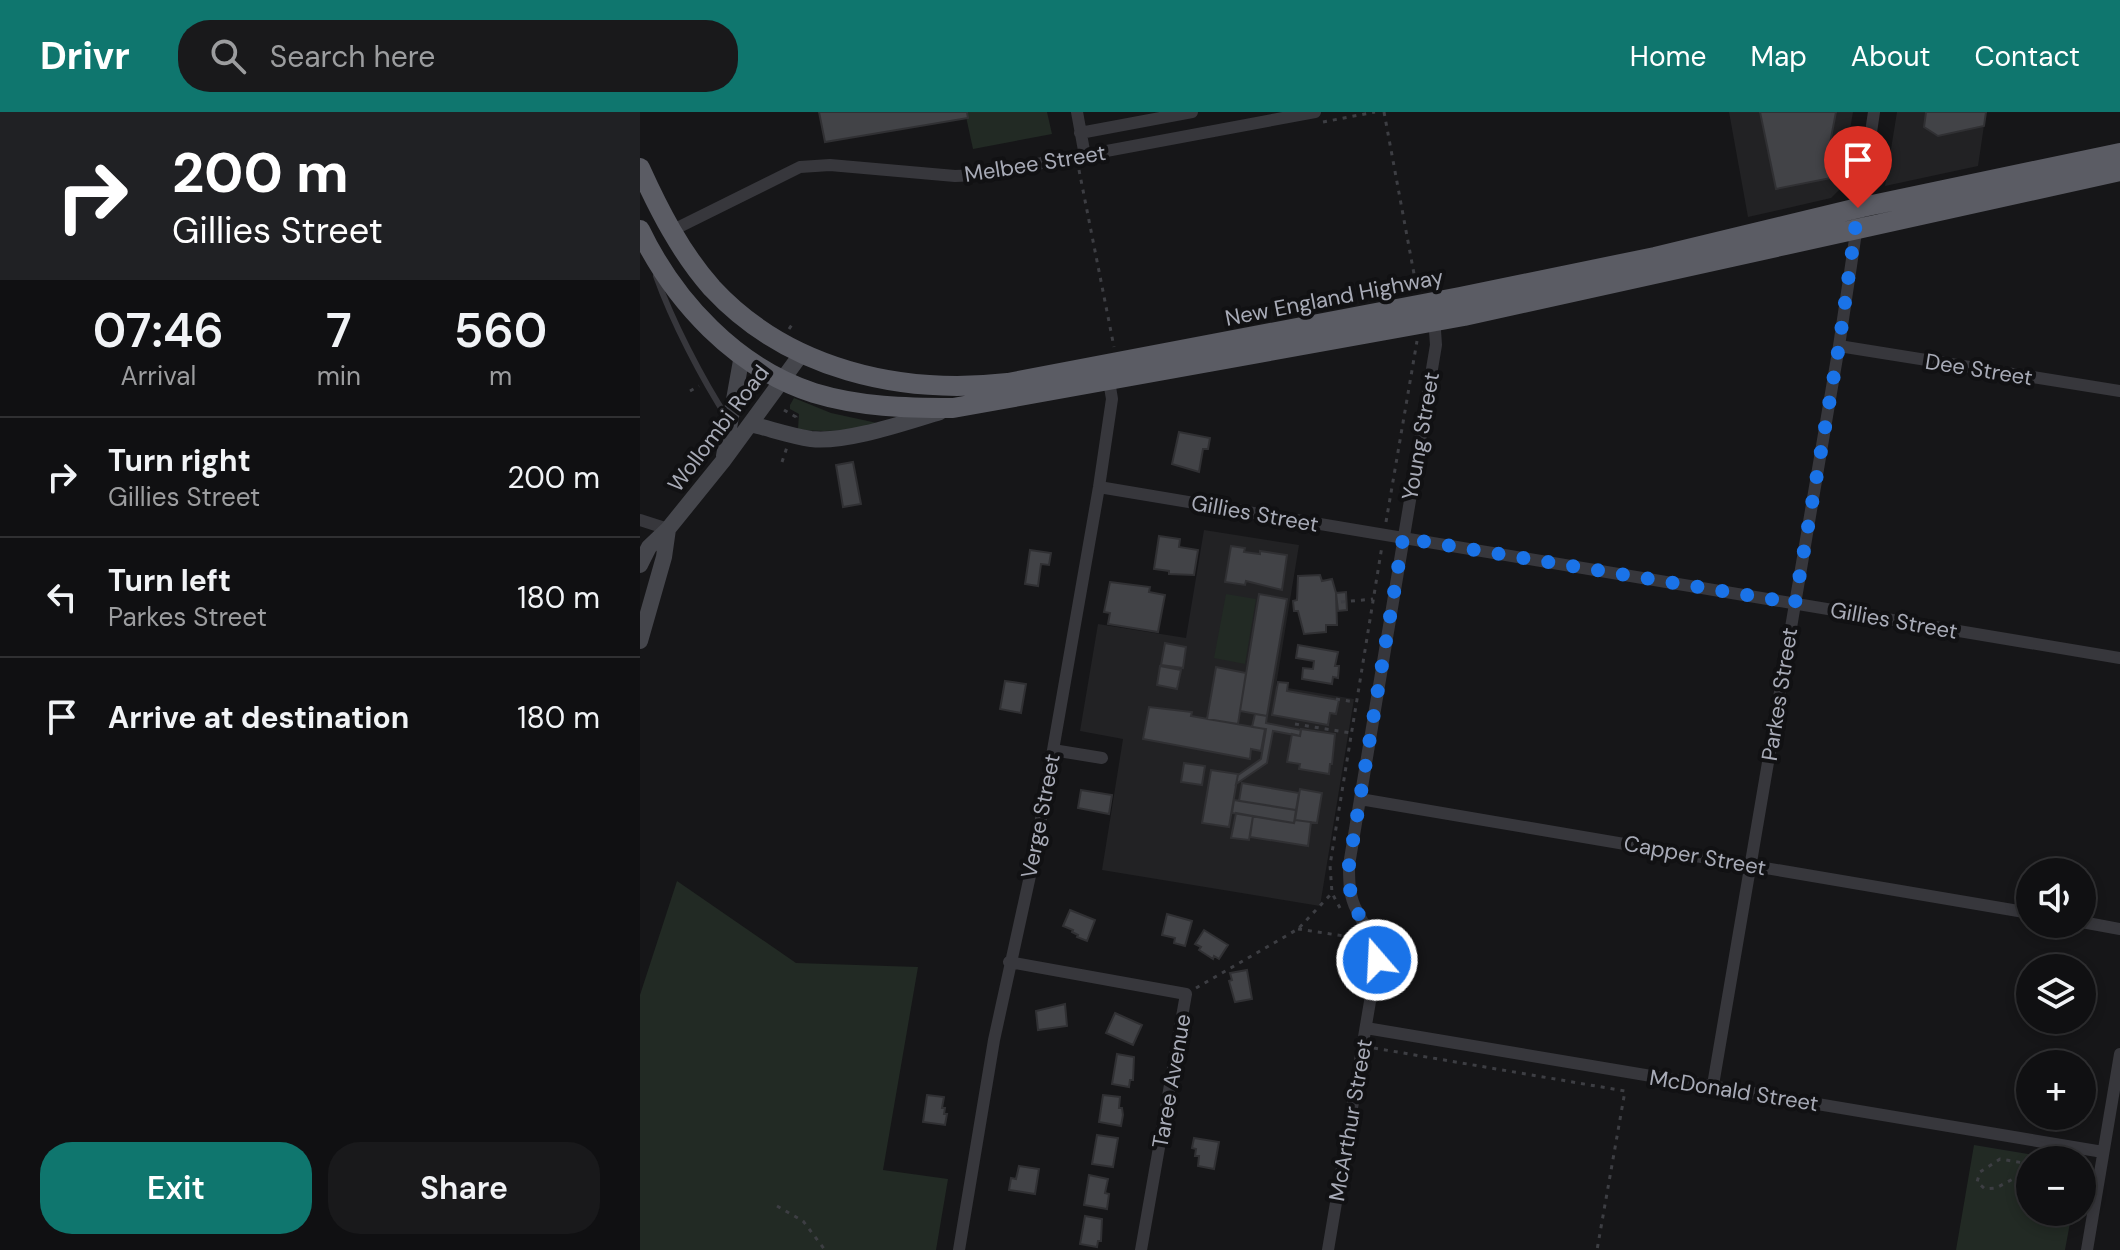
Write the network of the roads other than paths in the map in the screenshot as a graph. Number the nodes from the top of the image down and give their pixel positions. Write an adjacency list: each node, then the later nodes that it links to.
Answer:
1 (1077, 112): 6 (street)
2 (1192, 112): 6 (street, Melbee Street)
3 (1315, 112): 5 (street, Melbee Street)
4 (1874, 112): 11 (street, Parkes Street)
5 (1273, 116): 8 (street, Melbee Street)
6 (1080, 133): 8 (street)
7 (2120, 153): 11 (highway, New England Highway)
8 (1085, 156): 13 (street, Melbee Street)
9 (640, 168): 13 (highway, New England Highway)
10 (2120, 171): 12 (highway, New England Highway)
11 (1858, 208): 12 (street, Parkes Street); 15 (highway, New England Highway)
12 (1855, 229): 15 (highway, New England Highway); 16 (street, Parkes Street)
13 (671, 231): 17 (highway, New England Highway)
14 (642, 233): 18 (highway, New England Highway); 23 (lane)
15 (1428, 305): 17 (highway, New England Highway); 20 (highway, New England Highway); 29 (street, Young Street)
16 (1839, 346): 21 (street, Dee Street); 31 (street, Parkes Street)
17 (802, 353): 19 (main road, Wollombi Road)
18 (742, 355): 19 (highway, New England Highway); 23 (main road)
19 (783, 380): 22 (highway, New England Highway); 24 (main road, Wollombi Road)
20 (1109, 381): 22 (highway, New England Highway); 26 (street, Verge Street)
21 (2120, 391)
22 (953, 408): 24 (main road)
23 (730, 422): 25 (main road)
24 (750, 424): 25 (main road, Wollombi Road)
25 (723, 461): 28 (main road, Wollombi Road)
26 (1099, 487): 29 (street, Gillies Street); 34 (street, Verge Street)
27 (640, 520): 28 (street)
28 (668, 529): 30 (main road, Wollombi Road); 32 (main road, Wollombi Road)
29 (1403, 538): 31 (street, Gillies Street); 36 (street, Young Street)
30 (640, 565)
31 (1795, 603): 33 (street, Gillies Street); 37 (street, Parkes Street)
32 (640, 641)
33 (2120, 658)
34 (1053, 750): 35 (street); 42 (street, Verge Street)
35 (1102, 758)
36 (1360, 799): 37 (street, Capper Street); 41 (street, Young Street)
37 (1751, 864): 38 (street, Capper Street); 45 (street, Parkes Street)
38 (2016, 911)
39 (2096, 925): 40 (street)
40 (2120, 929)
41 (1377, 942): 43 (street, McArthur Street)
42 (1009, 962): 47 (street, Verge Street); 48 (street, Taree Avenue)
43 (1366, 1028): 45 (street, McDonald Street); 49 (street, McArthur Street)
44 (2120, 1054): 46 (street)
45 (1713, 1085): 46 (street, McDonald Street)
46 (2103, 1152): 50 (street)
47 (959, 1250)
48 (1141, 1250)
49 (1330, 1250)
50 (2087, 1250)

